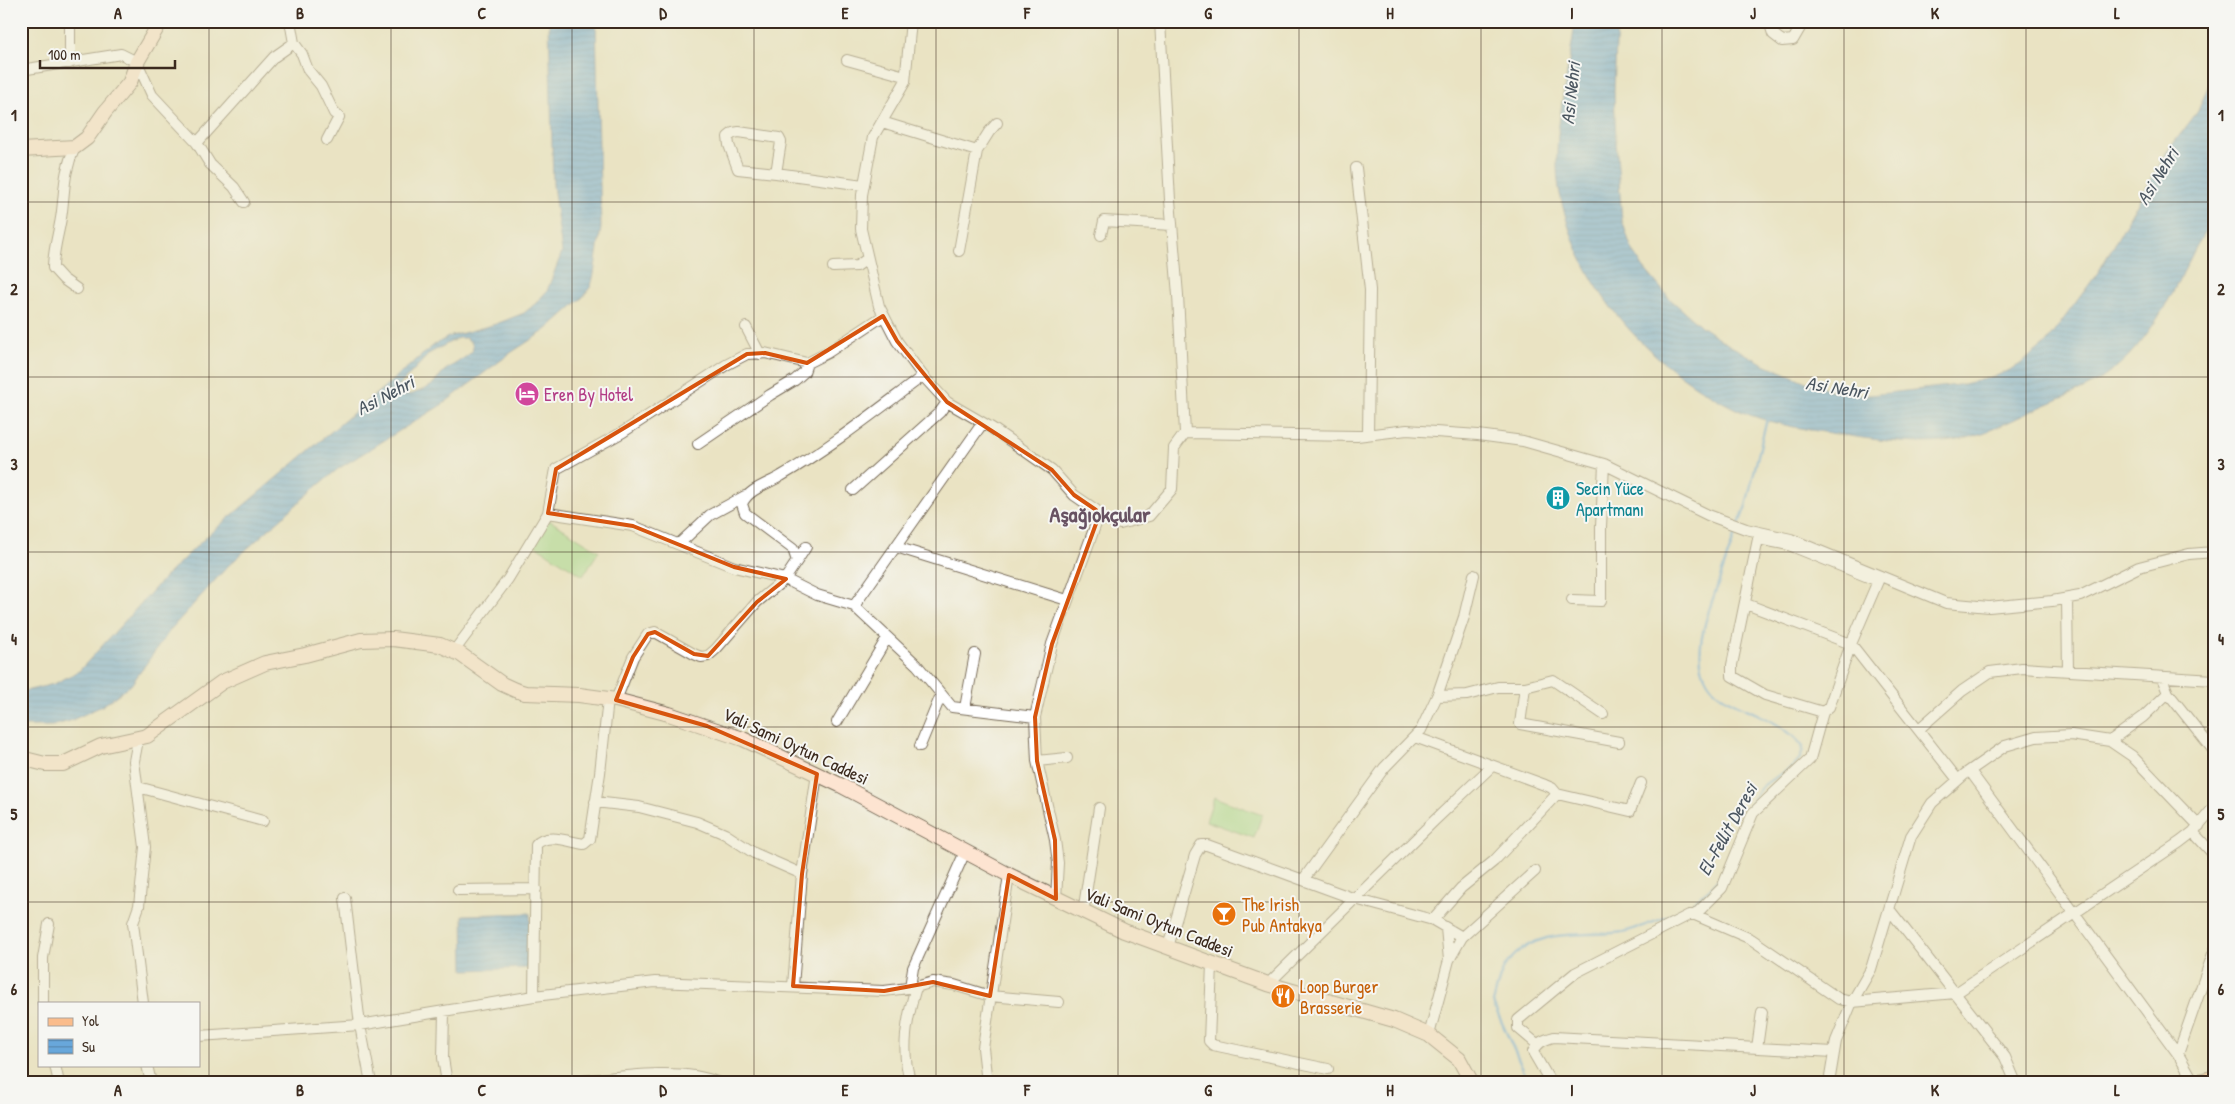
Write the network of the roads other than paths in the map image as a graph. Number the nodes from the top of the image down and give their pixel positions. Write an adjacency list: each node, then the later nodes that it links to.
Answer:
1 (70, 21): 12 (street)
2 (176, 21): 8 (street)
3 (290, 21): 9 (street)
4 (911, 21): 14 (street)
5 (1160, 21): 26 (street)
6 (1769, 21): 7 (street)
7 (1804, 21)
8 (158, 24): 11 (street)
9 (294, 43): 17 (street); 18 (street)
10 (847, 60): 14 (street)
11 (137, 62): 12 (street); 18 (street); 19 (street)
12 (70, 63): 13 (street)
13 (21, 70)
14 (905, 76): 15 (street)
15 (882, 122): 21 (street); 24 (street)
16 (997, 123): 21 (street)
17 (327, 140)
18 (197, 143): 25 (street)
19 (75, 147): 20 (street); 31 (street)
20 (21, 150)
21 (978, 151): 28 (street)
22 (1356, 168): 40 (street)
23 (776, 173): 23 (street); 24 (street)
24 (863, 185): 29 (street)
25 (244, 202)
26 (1172, 224): 27 (street); 39 (street)
27 (1100, 235)
28 (960, 251)
29 (867, 259): 30 (street); 32 (street)
30 (833, 267)
31 (77, 289)
32 (883, 316): 35 (street); 36 (street)
33 (746, 327): 34 (street)
34 (760, 354): 35 (street); 45 (street)
35 (808, 363): 41 (street)
36 (923, 376): 37 (street); 44 (street)
37 (947, 402): 38 (street); 43 (street)
38 (982, 424): 46 (street); 49 (street)
39 (1185, 433): 40 (street); 46 (street)
40 (1368, 434): 42 (street)
41 (698, 444)
42 (1604, 464): 54 (street); 56 (street)
43 (853, 490)
44 (745, 496): 47 (street); 51 (street)
45 (548, 513): 47 (street); 61 (street)
46 (1096, 517): 55 (street)
47 (679, 544): 53 (street)
48 (806, 547): 51 (street)
49 (896, 547): 55 (street); 58 (street)
50 (2214, 552): 54 (street)
51 (797, 561): 53 (street)
52 (1474, 574): 69 (street)
53 (785, 579): 58 (street); 70 (street)
54 (2067, 599): 63 (street)
55 (1067, 600): 74 (street)
56 (1572, 600)
57 (1746, 604): 60 (street); 60 (street); 72 (street)
58 (854, 606): 59 (street)
59 (887, 638): 68 (street); 75 (street)
60 (1851, 644): 72 (street); 76 (street)
61 (454, 651): 70 (street, Vali Sami Oytun Caddesi); 78 (street, Vali Sami Oytun Caddesi)
62 (975, 654): 71 (street)
63 (2068, 670): 64 (street); 76 (street)
64 (2162, 678): 65 (street); 67 (street)
65 (2214, 680)
66 (1525, 687): 69 (street); 73 (street); 80 (street)
67 (2168, 692): 79 (street); 82 (street)
68 (941, 695): 71 (street); 81 (street)
69 (1437, 696): 77 (street)
70 (612, 700): 88 (street, Vali Sami Oytun Caddesi); 93 (street)
71 (965, 708): 74 (street)
72 (1823, 712): 112 (street)
73 (1603, 714)
74 (1035, 717): 85 (street)
75 (837, 722)
76 (1919, 729): 89 (street)
77 (1415, 737): 86 (street); 103 (street)
78 (138, 740): 83 (street, Vali Sami Oytun Caddesi); 91 (street)
79 (2110, 741): 87 (street); 97 (street)
80 (1619, 742)
81 (920, 746)
82 (2214, 750)
83 (21, 758)
84 (1067, 758): 85 (street)
85 (1037, 761): 108 (street)
86 (1492, 766): 92 (street); 107 (street)
87 (1970, 771): 89 (street); 111 (street)
88 (817, 774): 98 (street, Vali Sami Oytun Caddesi); 101 (street)
89 (1958, 780): 109 (street)
90 (1641, 783): 92 (street)
91 (138, 787): 96 (street); 128 (street)
92 (1557, 794): 113 (street)
93 (595, 802): 101 (street); 104 (street)
94 (2214, 807): 97 (street)
95 (1099, 808): 110 (street)
96 (263, 821)
97 (2196, 829): 99 (street); 111 (street)
98 (965, 852): 102 (street, Vali Sami Oytun Caddesi); 123 (street)
99 (2214, 855)
100 (1535, 871): 116 (street)
101 (802, 874): 122 (street)
102 (1009, 875): 108 (street, Vali Sami Oytun Caddesi); 126 (street)
103 (1303, 880): 107 (street); 117 (street)
104 (536, 889): 105 (street); 125 (street)
105 (458, 890)
106 (344, 898): 133 (street)
107 (1355, 898): 113 (street); 121 (street)
108 (1056, 899): 110 (street, Vali Sami Oytun Caddesi)
109 (1889, 909): 124 (street); 130 (street)
110 (1083, 912): 117 (street, Vali Sami Oytun Caddesi)
111 (2074, 913): 124 (street); 139 (street)
112 (1695, 915): 130 (street); 136 (street)
113 (1433, 920): 115 (street)
114 (49, 924): 127 (street)
115 (1446, 928): 116 (street); 119 (street)
116 (1462, 937): 119 (street)
117 (1168, 947): 120 (street, Vali Sami Oytun Caddesi)
118 (2214, 950): 139 (street)
119 (1449, 960): 134 (street)
120 (1212, 964): 121 (street, Vali Sami Oytun Caddesi); 142 (street)
121 (1268, 984): 134 (street, Vali Sami Oytun Caddesi)
122 (793, 986): 123 (street); 125 (street)
123 (913, 987): 126 (street); 150 (street)
124 (1956, 993): 130 (street); 155 (street)
125 (534, 996): 131 (street)
126 (990, 996): 129 (street); 151 (street)
127 (43, 1002)
128 (143, 1002)
129 (1059, 1002)
130 (1852, 1002): 138 (street)
131 (444, 1012): 133 (street); 147 (street)
132 (1762, 1012): 137 (street)
133 (360, 1025): 135 (street); 146 (street)
134 (1429, 1035): 152 (street, Vali Sami Oytun Caddesi)
135 (200, 1036)
136 (1537, 1044): 137 (street); 153 (street)
137 (1758, 1048): 138 (street)
138 (1834, 1052): 154 (street)
139 (2178, 1054): 156 (street)
140 (55, 1066): 144 (street)
141 (148, 1066): 145 (street)
142 (1328, 1069)
143 (2214, 1078): 156 (main road)
144 (59, 1083)
145 (151, 1083)
146 (370, 1083)
147 (447, 1083)
148 (564, 1083): 149 (street)
149 (718, 1083)
150 (911, 1083)
151 (987, 1083)
152 (1472, 1083)
153 (1551, 1083)
154 (1829, 1083)
155 (2016, 1083)
156 (2194, 1083)

